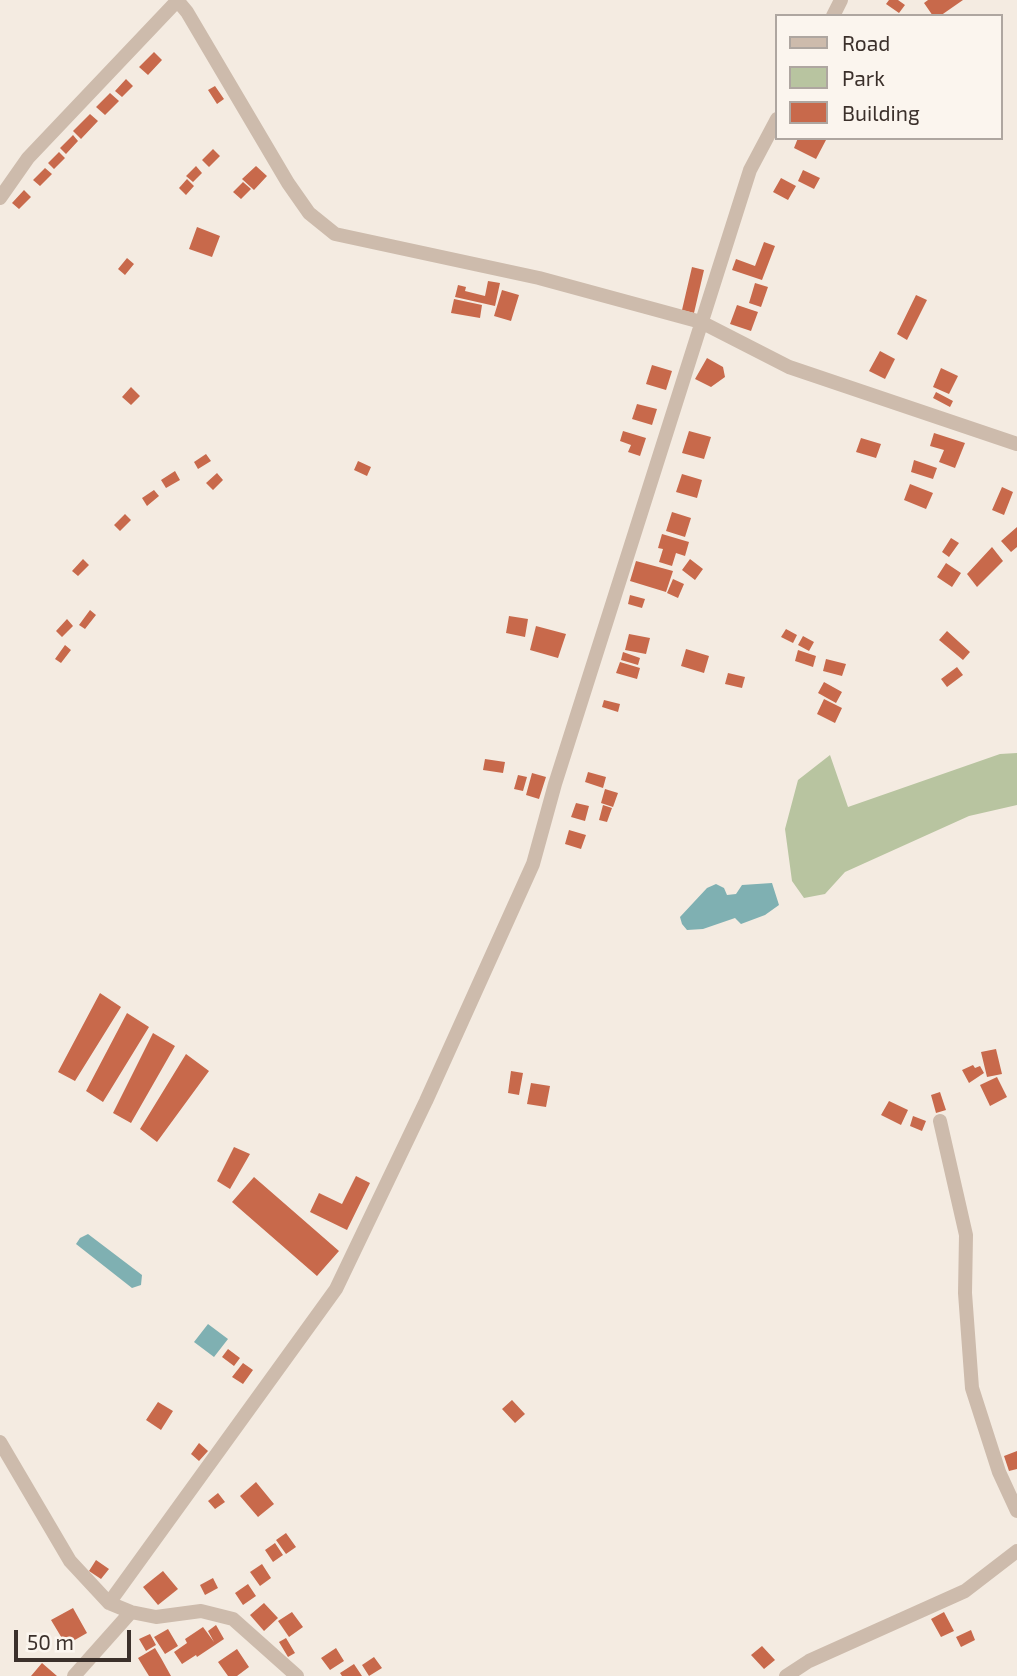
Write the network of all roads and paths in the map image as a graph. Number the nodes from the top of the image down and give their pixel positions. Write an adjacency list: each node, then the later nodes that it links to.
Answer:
1 (177, 0): 3 (street); 4 (street)
2 (776, 121): 4 (street)
3 (0, 198)
4 (701, 322): 5 (street); 10 (street)
5 (1017, 444)
6 (940, 1121): 8 (street)
7 (0, 1441): 10 (street)
8 (1017, 1511)
9 (1017, 1550): 14 (street)
10 (109, 1603): 11 (street)
11 (131, 1612): 12 (street); 13 (street)
12 (74, 1676)
13 (297, 1676)
14 (786, 1676)

